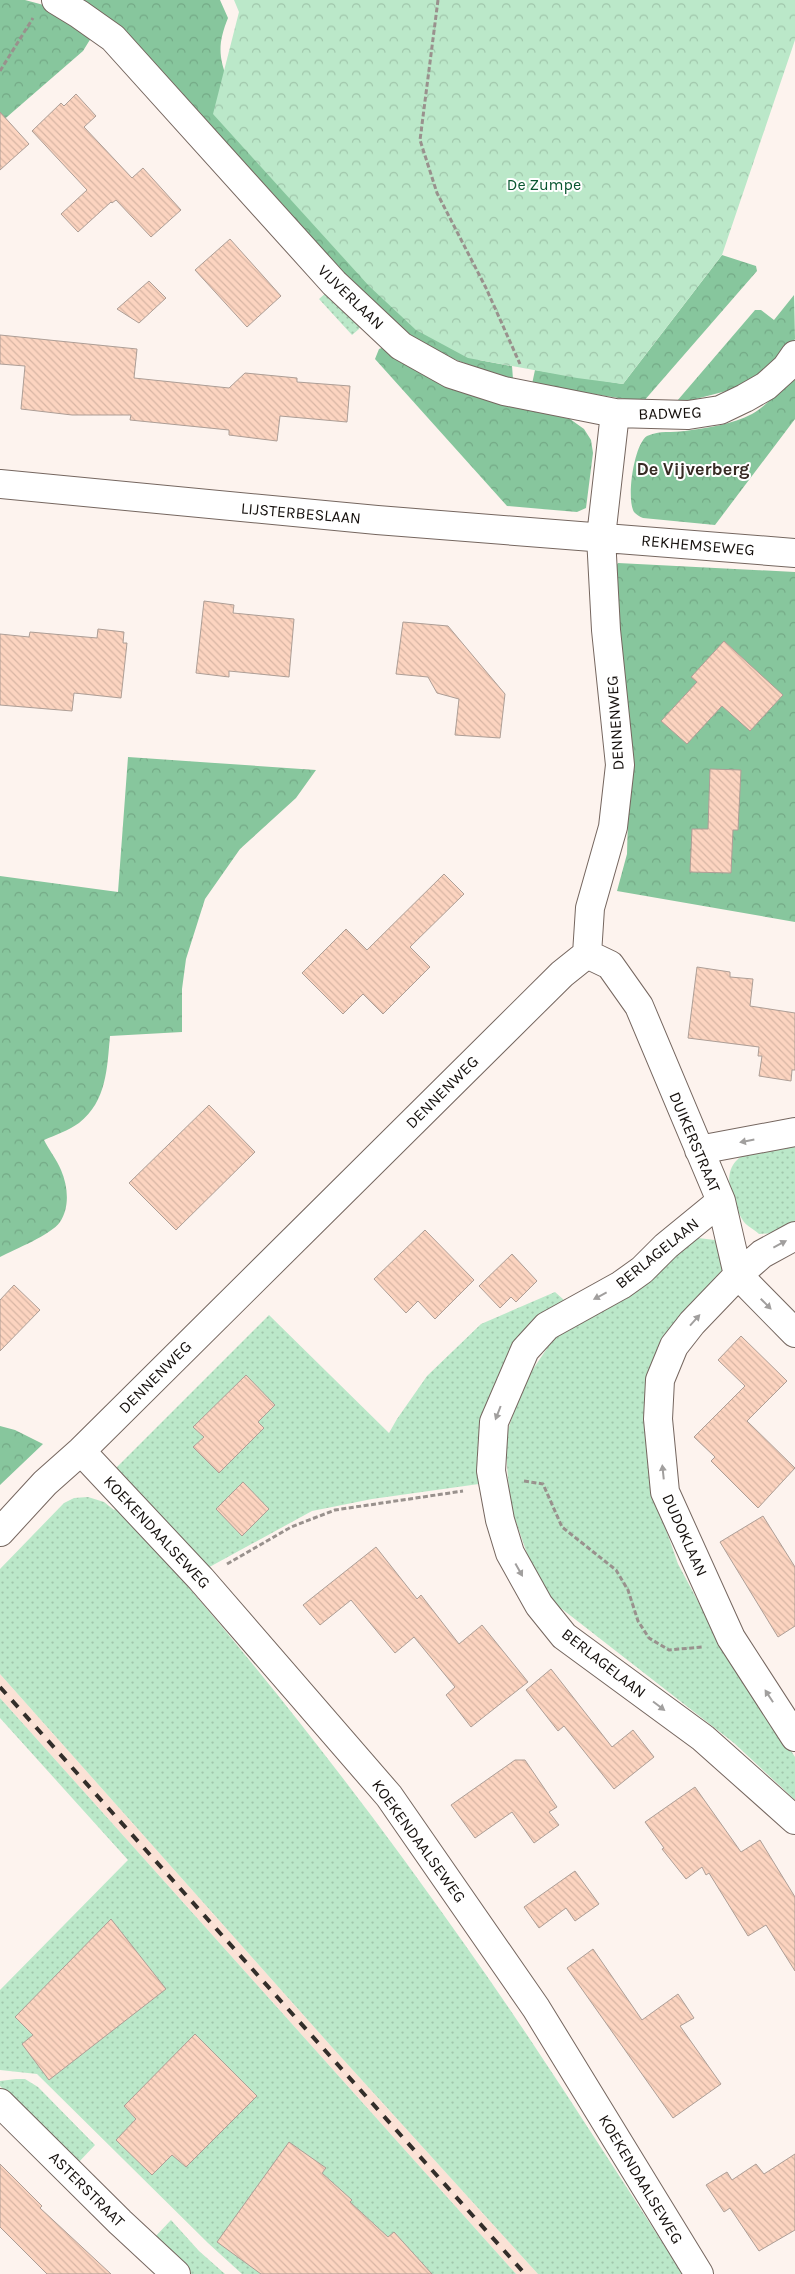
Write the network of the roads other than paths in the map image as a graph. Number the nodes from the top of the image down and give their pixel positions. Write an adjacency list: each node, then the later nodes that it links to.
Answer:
1 (45, 8): 3 (street, VIJVERLAAN)
2 (795, 355): 3 (street, BADWEG)
3 (615, 413): 5 (street)
4 (0, 484): 5 (street, LIJSTERBESLAAN)
5 (601, 538): 6 (street, REKHEMSEWEG); 7 (street, DENNENWEG)
6 (795, 553)
7 (587, 954): 9 (street, DUIKERSTRAAT); 14 (street, DENNENWEG)
8 (795, 1132): 9 (street, one-way to 9)
9 (699, 1150): 10 (street, DUIKERSTRAAT)
10 (721, 1202): 12 (street, DUIKERSTRAAT); 17 (street, BERLAGELAAN, one-way to 17)
11 (795, 1236): 12 (street, DUDOKLAAN, one-way to 11)
12 (738, 1276): 13 (street, one-way to 13); 16 (street, DUDOKLAAN, one-way to 12)
13 (795, 1333)
14 (81, 1451): 15 (street, DENNENWEG); 20 (street, KOEKENDAALSEWEG)
15 (1, 1530)
16 (795, 1737)
17 (795, 1820)
18 (0, 2103): 19 (street, ASTERSTRAAT)
19 (176, 2274)
20 (699, 2274)

